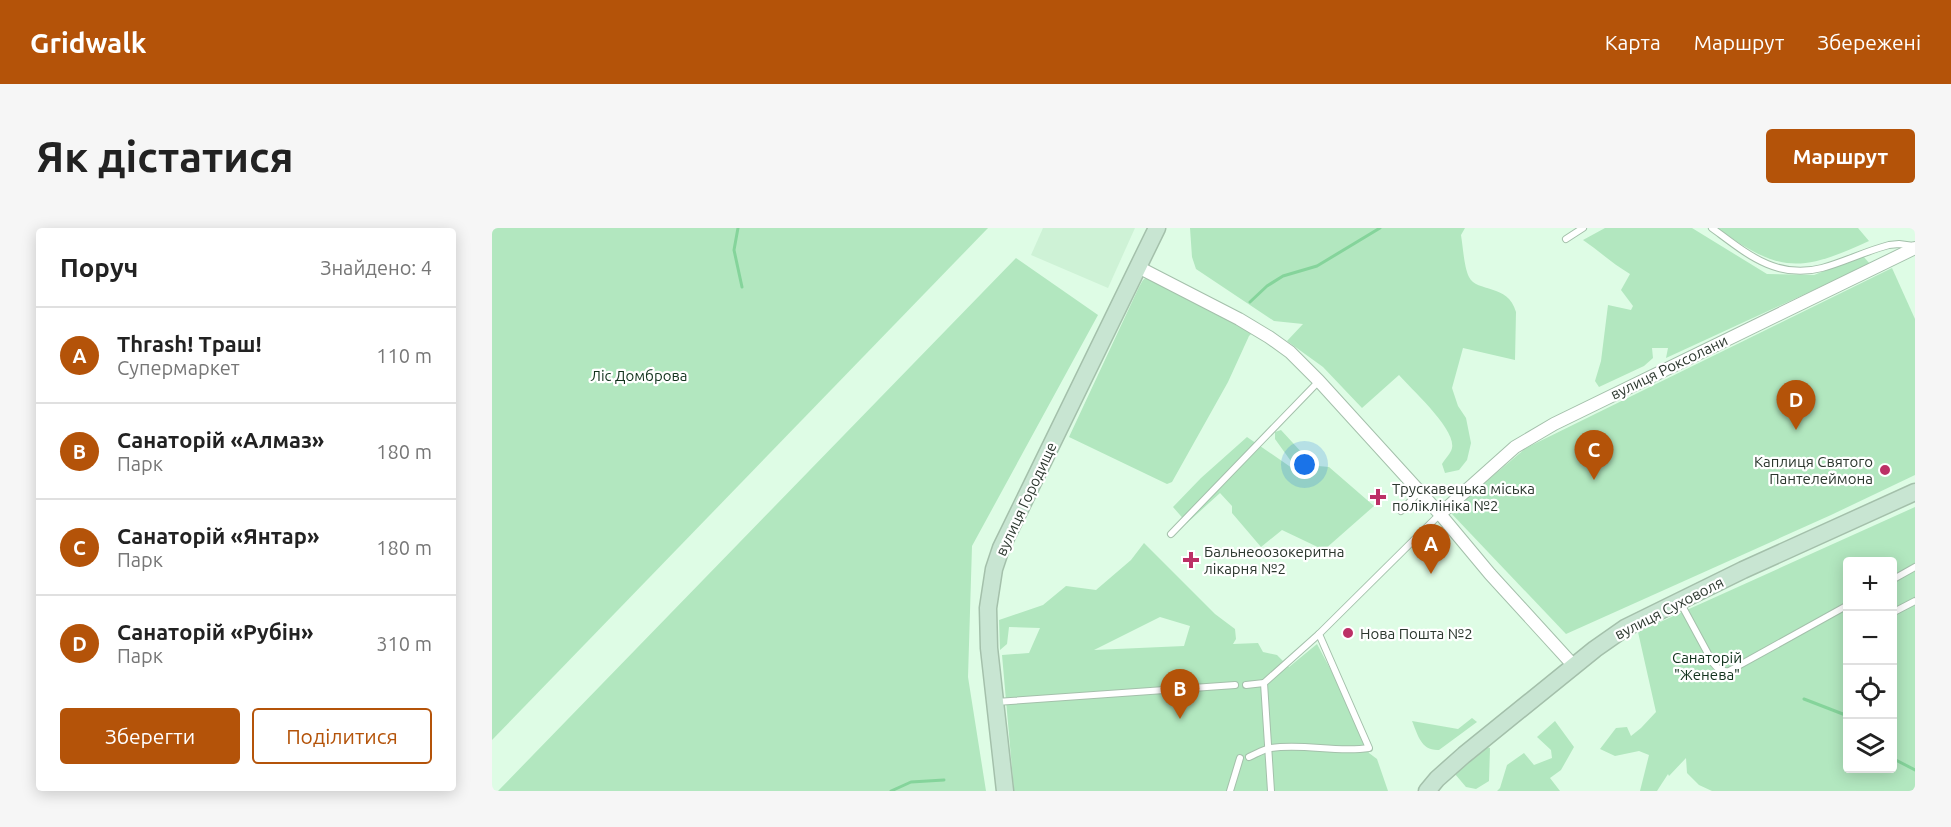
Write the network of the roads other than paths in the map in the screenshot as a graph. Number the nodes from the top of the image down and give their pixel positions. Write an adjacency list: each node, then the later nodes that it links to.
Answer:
1 (1157, 228): 6 (street, вулиця Городище)
2 (1583, 228): 4 (lane)
3 (1712, 228): 5 (lane)
4 (1566, 239)
5 (1915, 247): 11 (street, вулиця Роксолани)
6 (1138, 267): 7 (street); 24 (street, вулиця Городище)
7 (1319, 381): 8 (street); 12 (lane)
8 (1419, 492): 10 (lane); 11 (street)
9 (1915, 492): 15 (street, вулиця Суховоля)
10 (1401, 511)
11 (1440, 514): 19 (lane); 20 (street)
12 (1171, 534)
13 (1915, 567): 14 (lane)
14 (1897, 578)
15 (1679, 601): 17 (lane); 20 (street, вулиця Суховоля)
16 (1915, 601): 18 (lane)
17 (1843, 608)
18 (1897, 611)
19 (1319, 634): 21 (lane); 25 (lane)
20 (1574, 666): 31 (street, вулиця Суховоля)
21 (1264, 683): 23 (lane); 25 (lane)
22 (1235, 685): 24 (lane)
23 (1246, 685)
24 (995, 702): 28 (street, вулиця Городище)
25 (1269, 748): 26 (lane); 30 (lane)
26 (1249, 757)
27 (1240, 758): 29 (lane)
28 (1005, 791)
29 (1230, 791)
30 (1271, 791)
31 (1427, 791)

